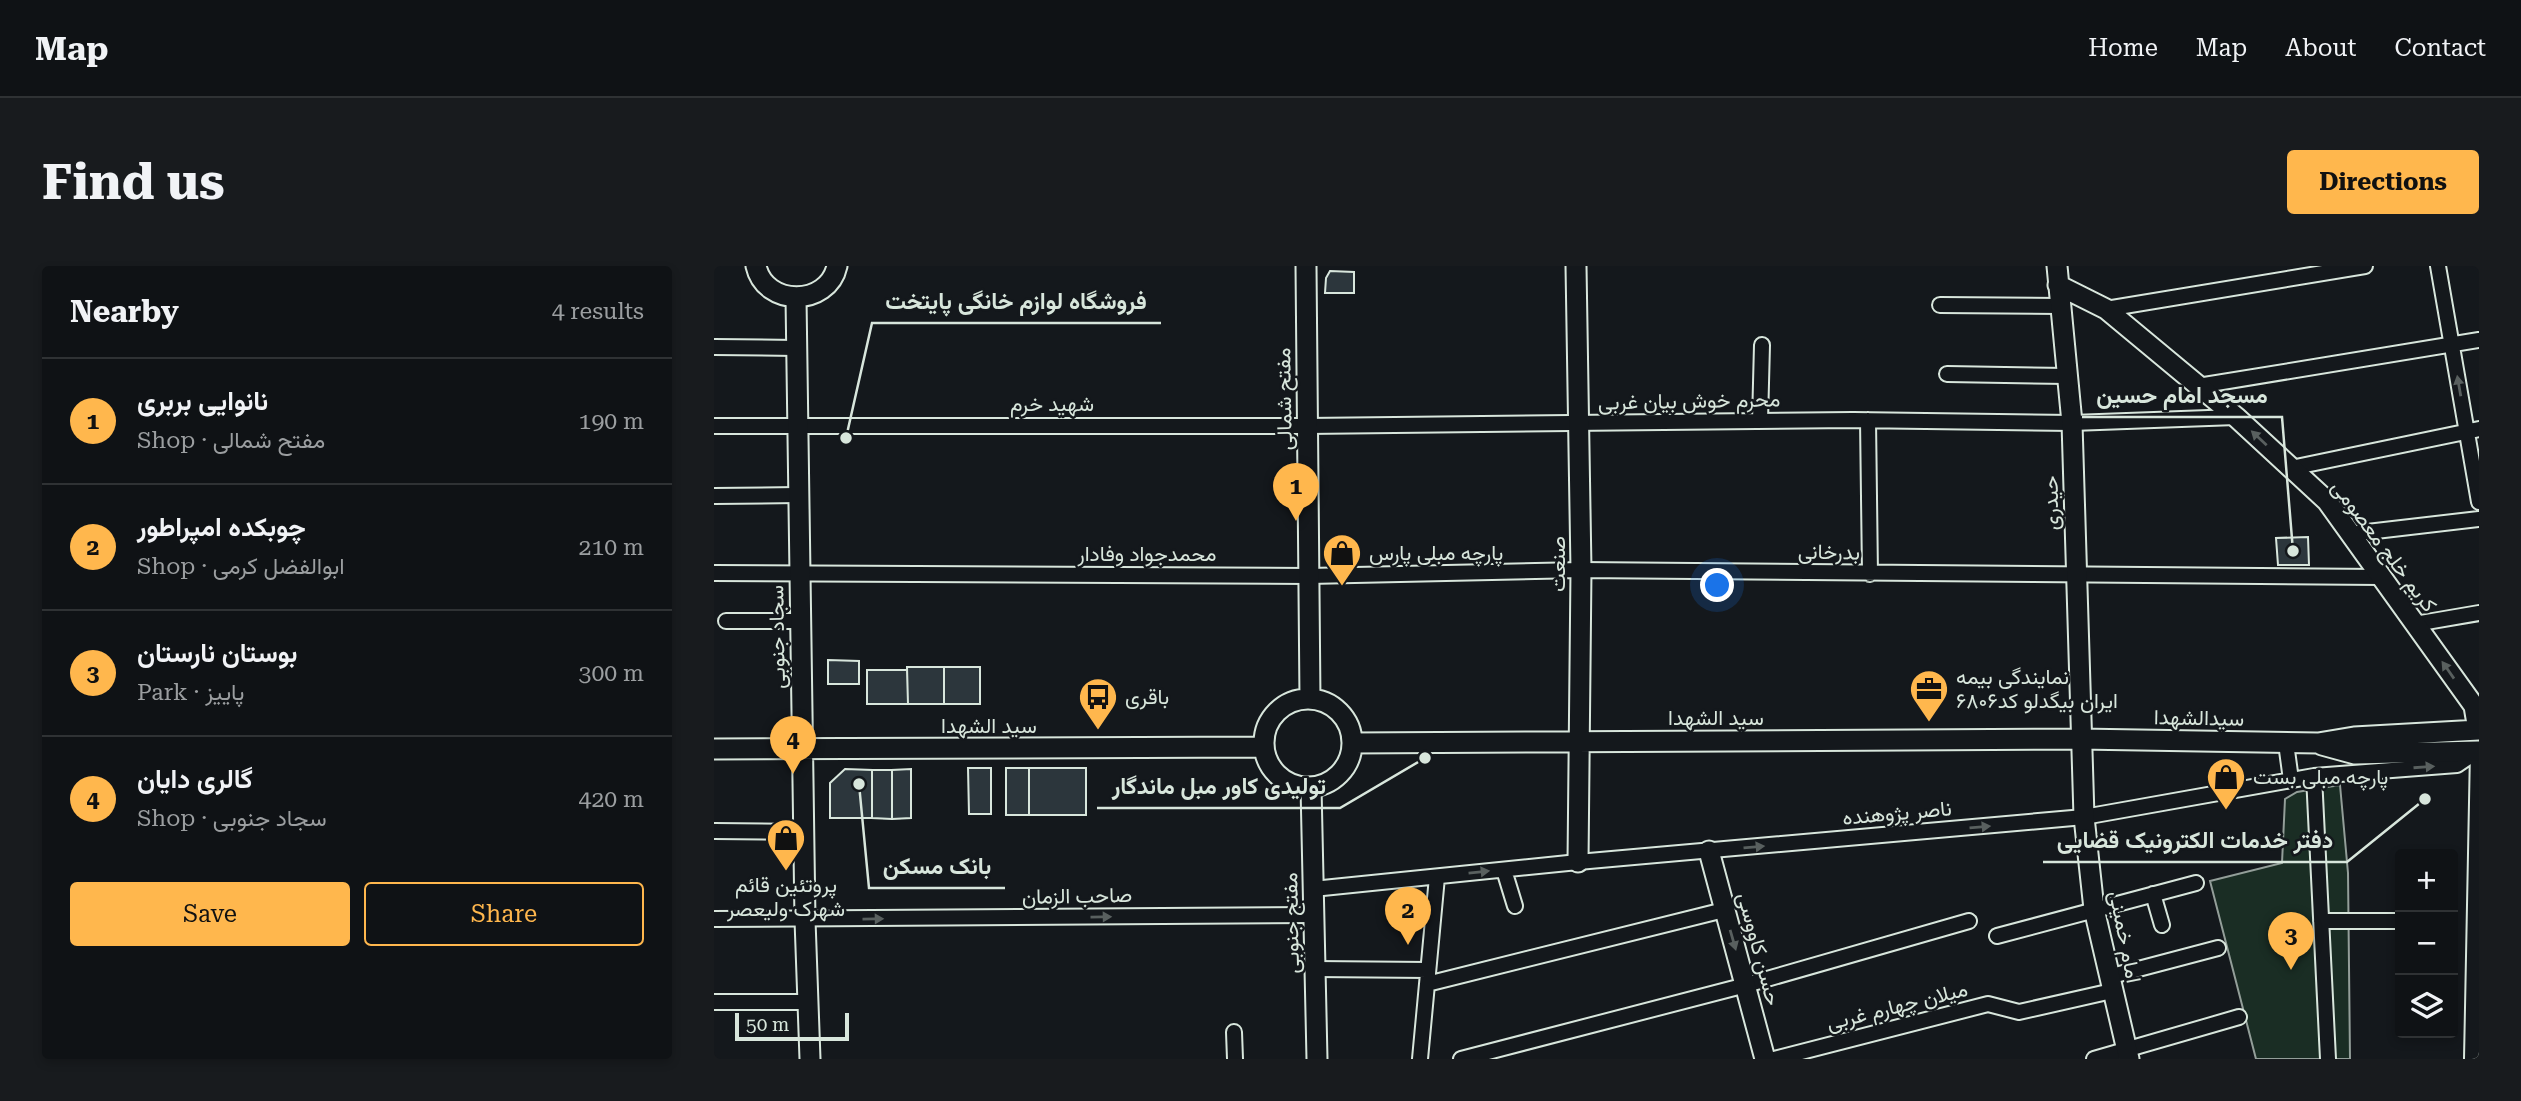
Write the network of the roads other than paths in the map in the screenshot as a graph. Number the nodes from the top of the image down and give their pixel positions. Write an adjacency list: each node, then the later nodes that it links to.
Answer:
1 (756, 266): 8 (street)
2 (837, 266): 8 (street)
3 (1306, 266): 27 (street, مفتح شمالی)
4 (1576, 266): 23 (street, صنعت)
5 (2365, 266): 11 (street)
6 (2438, 266): 13 (street)
7 (2057, 275): 10 (street, حیدری); 11 (street, کریم خلج معصومی)
8 (796, 298): 16 (street, سجاد جنوبی)
9 (1940, 305): 10 (street)
10 (2060, 306): 18 (street, حیدری)
11 (2106, 309): 19 (street, کریم خلج معصومی)
12 (2479, 340): 13 (street)
13 (2451, 344): 19 (street); 28 (street, one-way to 13)
14 (1762, 345): 22 (street)
15 (714, 347): 16 (street)
16 (796, 348): 25 (street, سجاد جنوبی)
17 (1947, 374): 18 (street)
18 (2067, 376): 24 (street, حیدری)
19 (2198, 386): 20 (street, کریم خلج معصومی)
20 (2235, 417): 24 (street, محرم خوش بیان غربی); 29 (street, کریم خلج معصومی, one-way to 20)
21 (1868, 420): 22 (street, محرم خوش بیان غربی); 24 (street, محرم خوش بیان غربی); 38 (street)
22 (1760, 421): 23 (street, محرم خوش بیان غربی)
23 (1579, 423): 27 (street, محرم خوش بیان غربی); 35 (street, صنعت)
24 (2072, 423): 40 (street, حیدری)
25 (797, 425): 26 (street, شهید خرم); 27 (street, شهید خرم); 30 (street, سجاد جنوبی)
26 (714, 426)
27 (1307, 426): 39 (street, مفتح شمالی)
28 (2473, 430): 29 (street); 32 (street)
29 (2291, 468): 34 (street, کریم خلج معصومی)
30 (798, 495): 31 (street); 37 (street, سجاد جنوبی)
31 (714, 496)
32 (2479, 502)
33 (2479, 519): 34 (street)
34 (2350, 534): 41 (street, کریم خلج معصومی)
35 (1581, 570): 38 (street, بدرخانی); 39 (street, محمدجواد وفادار); 49 (street, صنعت)
36 (714, 573): 37 (street, محمدجواد وفادار)
37 (799, 573): 39 (street, محمدجواد وفادار); 44 (street, سجاد جنوبی)
38 (1870, 574): 40 (street, بدرخانی)
39 (1309, 576): 46 (street, مفتح شمالی)
40 (2076, 576): 41 (street, بدرخانی); 48 (street, حیدری)
41 (2381, 578): 45 (street, کریم خلج معصومی)
42 (2479, 613): 45 (street)
43 (726, 621): 44 (street)
44 (800, 621): 55 (street, سجاد جنوبی)
45 (2415, 624): 47 (street, کریم خلج معصومی, one-way to 45)
46 (1310, 699): 50 (street); 53 (street)
47 (2479, 730): 52 (street, سیدالشهدا)
48 (2080, 739): 49 (street, سید الشهدا); 51 (street, سیدالشهدا); 60 (street, امام خمینی)
49 (1580, 742): 50 (street, سید الشهدا); 64 (street, صنعت)
50 (1352, 743): 59 (street)
51 (2286, 743): 52 (street, سیدالشهدا); 58 (street)
52 (2318, 743): 56 (street, سیدالشهدا)
53 (1264, 747): 55 (street, سید الشهدا); 59 (street)
54 (714, 748): 55 (street, سید الشهدا)
55 (802, 750): 62 (street, سجاد جنوبی)
56 (2478, 751): 57 (street, ناصر پژوهنده, one-way to 56); 100 (street)
57 (2314, 776): 58 (street, ناصر پژوهنده); 78 (street)
58 (2291, 780): 60 (street, ناصر پژوهنده)
59 (1311, 787): 68 (street, مفتح جنوبی)
60 (2084, 817): 63 (street, ناصر پژوهنده, one-way to 60); 71 (street, امام خمینی)
61 (714, 831): 62 (street)
62 (803, 832): 75 (street, سجاد جنوبی)
63 (1709, 851): 64 (street, ناصر پژوهنده); 72 (street, حسن کاووسی)
64 (1578, 862): 65 (street, ناصر پژوهنده)
65 (1504, 870): 66 (street, ناصر پژوهنده, one-way to 65); 70 (street)
66 (1437, 877): 68 (street, ناصر پژوهنده); 83 (street)
67 (2196, 883): 69 (street)
68 (1313, 889): 73 (street, مفتح جنوبی)
69 (2153, 894): 71 (street); 79 (street)
70 (1515, 906)
71 (2094, 909): 80 (street); 84 (street, امام خمینی)
72 (1724, 910): 83 (street); 85 (street, حسن کاووسی, one-way to 85)
73 (1314, 915): 75 (street, صاحب الزمان, one-way to 73); 82 (street, مفتح جنوبی)
74 (714, 919): 75 (street, صاحب الزمان)
75 (805, 920): 87 (street, سجاد جنوبی)
76 (1969, 920): 85 (street)
77 (2395, 920): 78 (street)
78 (2320, 921): 99 (street)
79 (2162, 925)
80 (1997, 936)
81 (2218, 947): 84 (street, میلان چهارم غربی)
82 (1315, 969): 83 (street); 93 (street, مفتح جنوبی)
83 (1428, 977): 94 (street)
84 (2110, 984): 90 (street, امام خمینی); 97 (street, میلان چهارم غربی)
85 (1746, 985): 95 (street); 96 (street, حسن کاووسی)
86 (714, 1002): 87 (street)
87 (808, 1002): 91 (street, سجاد جنوبی)
88 (2239, 1017): 90 (street)
89 (1234, 1032): 92 (street)
90 (2128, 1055): 98 (street)
91 (810, 1059)
92 (1235, 1059)
93 (1317, 1059)
94 (1420, 1059)
95 (1461, 1059)
96 (1765, 1059)
97 (1774, 1059)
98 (2094, 1059)
99 (2328, 1059)
100 (2472, 1059)

